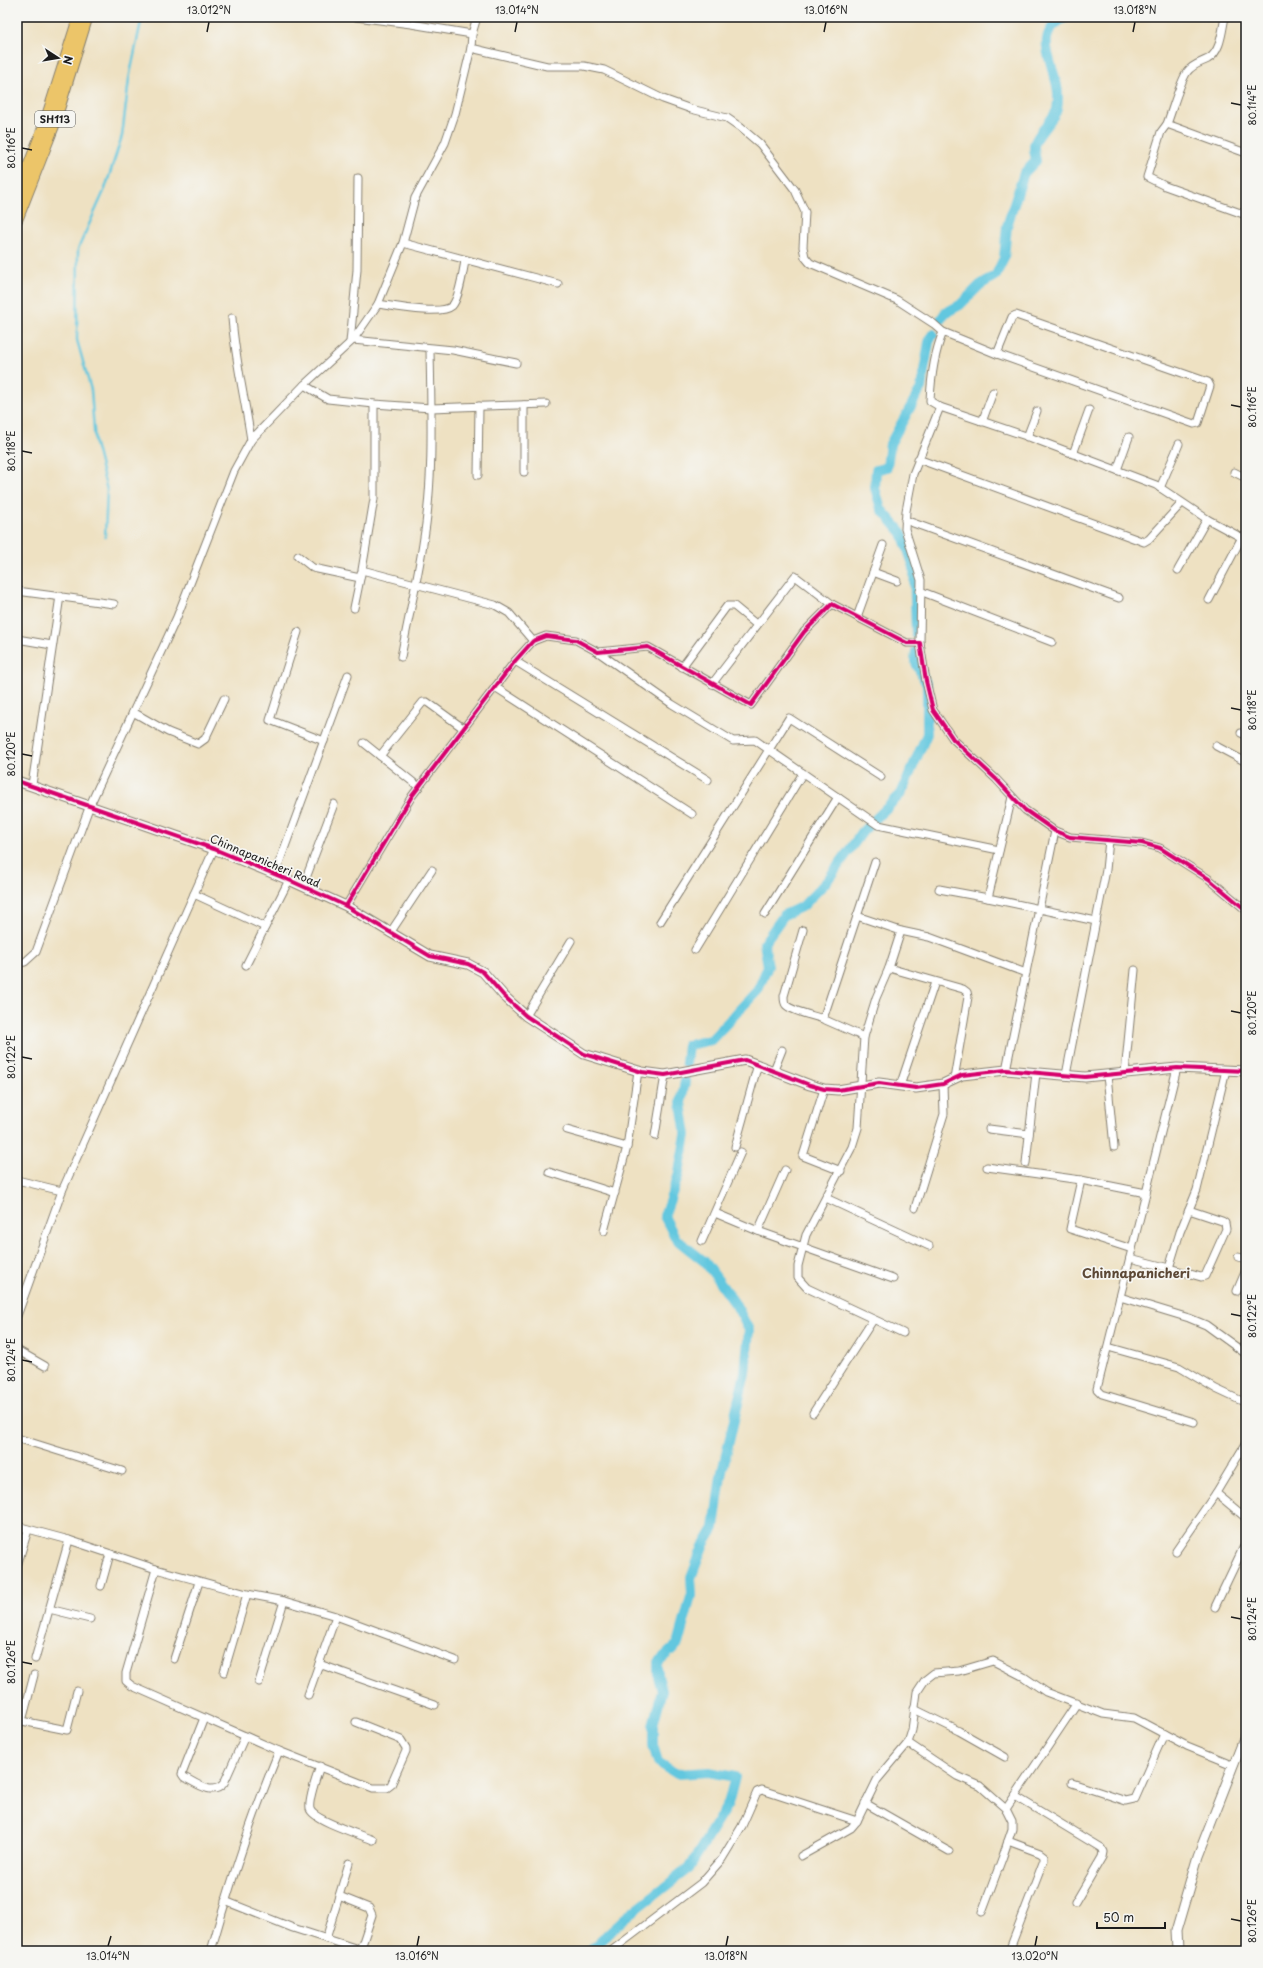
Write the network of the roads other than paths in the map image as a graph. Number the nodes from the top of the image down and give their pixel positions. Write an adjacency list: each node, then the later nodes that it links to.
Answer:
1 (78, 17): 12 (main road, SH113)
2 (87, 17): 14 (main road, SH113)
3 (356, 17): 6 (street)
4 (477, 17): 7 (street)
5 (1225, 17): 9 (street)
6 (412, 20): 7 (street)
7 (472, 34): 8 (street)
8 (471, 48): 15 (street); 20 (street)
9 (1167, 124): 10 (street); 13 (street)
10 (1246, 153)
11 (358, 178): 21 (street)
12 (17, 197)
13 (1246, 214)
14 (17, 219)
15 (403, 244): 16 (street); 18 (street)
16 (465, 261): 17 (street); 18 (street)
17 (558, 284)
18 (378, 304): 21 (street)
19 (232, 318): 38 (street)
20 (943, 332): 23 (street); 31 (street)
21 (352, 341): 22 (street); 25 (street)
22 (430, 349): 24 (street); 32 (street)
23 (998, 354): 23 (street)
24 (516, 363)
25 (304, 385): 27 (street); 38 (street)
26 (993, 392): 35 (street)
27 (374, 404): 32 (street); 54 (street)
28 (546, 404): 29 (street)
29 (524, 405): 30 (street); 43 (street)
30 (479, 406): 32 (street); 45 (street)
31 (940, 407): 35 (street); 41 (street)
32 (431, 408): 59 (street)
33 (1089, 410): 40 (street)
34 (1038, 411): 36 (street)
35 (982, 422): 36 (street)
36 (1027, 437): 40 (street)
37 (1129, 437): 42 (street)
38 (251, 440): 84 (street)
39 (1179, 444): 47 (street)
40 (1073, 454): 42 (street)
41 (918, 459): 48 (street); 50 (street)
42 (1116, 470): 47 (street)
43 (524, 472)
44 (1234, 472): 46 (street)
45 (478, 475)
46 (1246, 478)
47 (1160, 488): 48 (street)
48 (1181, 504): 49 (street)
49 (1207, 519): 51 (street); 55 (street)
50 (905, 520): 61 (street); 63 (street)
51 (1244, 539): 64 (street)
52 (883, 545): 56 (street)
53 (298, 556): 57 (street)
54 (362, 570): 57 (street); 59 (street)
55 (1178, 570)
56 (873, 572): 58 (street); 68 (street)
57 (360, 578): 67 (street)
58 (897, 581)
59 (415, 584): 72 (street); 77 (street)
60 (17, 591): 62 (street)
61 (920, 591): 73 (street); 74 (street)
62 (60, 596): 65 (street); 75 (street)
63 (1119, 598)
64 (1208, 600)
65 (114, 604)
66 (832, 604): 68 (street); 69 (street); 81 (street)
67 (354, 608)
68 (857, 617): 74 (street)
69 (757, 625): 79 (street); 81 (street)
70 (298, 632): 86 (street)
71 (17, 639): 75 (street)
72 (533, 641): 76 (street); 78 (street)
73 (1052, 642)
74 (920, 643): 99 (street)
75 (52, 645): 96 (street)
76 (598, 652): 79 (street); 89 (street)
77 (401, 658)
78 (515, 661): 82 (street); 94 (street)
79 (682, 667): 81 (street)
80 (348, 675): 86 (street)
81 (712, 684)
82 (495, 687): 85 (street); 102 (street)
83 (224, 699): 84 (street)
84 (133, 712): 101 (street)
85 (464, 728): 90 (street); 97 (street)
86 (324, 740): 109 (street)
87 (364, 743): 90 (street)
88 (1216, 746): 91 (street)
89 (768, 749): 92 (street); 93 (street); 121 (street)
90 (380, 756): 97 (street)
91 (1246, 762)
92 (802, 773): 98 (street); 127 (street)
93 (881, 777)
94 (708, 780)
95 (17, 781): 96 (street, Chinnapanicheri Road)
96 (32, 785): 101 (street, Chinnapanicheri Road)
97 (419, 787): 115 (street)
98 (838, 797): 106 (street); 118 (street)
99 (1012, 797): 103 (street); 106 (street)
100 (334, 804): 111 (street)
101 (90, 805): 105 (street, Chinnapanicheri Road); 128 (street)
102 (692, 814)
103 (1055, 830): 104 (street); 116 (street)
104 (1109, 840): 117 (street); 120 (street)
105 (214, 849): 109 (street, Chinnapanicheri Road); 113 (street)
106 (999, 850): 114 (street)
107 (875, 862): 119 (street)
108 (432, 870): 125 (street)
109 (275, 874): 110 (street, Chinnapanicheri Road)
110 (289, 880): 111 (street, Chinnapanicheri Road); 122 (street)
111 (303, 886): 115 (street, Chinnapanicheri Road)
112 (939, 888): 114 (street)
113 (194, 894): 122 (street); 168 (street)
114 (988, 898): 116 (street)
115 (346, 906): 125 (street, Chinnapanicheri Road)
116 (1039, 908): 120 (street); 132 (street)
117 (1246, 910)
118 (765, 914)
119 (857, 916): 124 (street); 135 (street)
120 (1096, 921): 148 (street)
121 (660, 922)
122 (265, 927): 129 (street)
123 (803, 930): 135 (street)
124 (901, 931): 130 (street); 132 (street)
125 (390, 933): 134 (street, Chinnapanicheri Road)
126 (571, 941): 134 (street)
127 (695, 950)
128 (17, 963)
129 (246, 965)
130 (889, 968): 133 (street); 136 (street)
131 (1135, 970): 146 (street)
132 (1026, 972): 141 (street)
133 (935, 982): 150 (street); 153 (street)
134 (526, 1016): 143 (street, Chinnapanicheri Road)
135 (823, 1019): 136 (street)
136 (864, 1037): 152 (street)
137 (782, 1050): 140 (street)
138 (758, 1064): 140 (street, Chinnapanicheri Road); 147 (street, Chinnapanicheri Road); 174 (street)
139 (1177, 1068): 142 (street, Chinnapanicheri Road); 146 (street, Chinnapanicheri Road); 170 (street)
140 (774, 1070): 154 (street, Chinnapanicheri Road)
141 (1006, 1070): 145 (street, Chinnapanicheri Road); 150 (street, Chinnapanicheri Road)
142 (1226, 1070): 144 (street, Chinnapanicheri Road); 173 (street)
143 (638, 1071): 147 (street, Chinnapanicheri Road); 159 (street)
144 (1246, 1071)
145 (1036, 1073): 148 (street, Chinnapanicheri Road); 157 (street)
146 (1125, 1073): 149 (street, Chinnapanicheri Road)
147 (664, 1075): 158 (street)
148 (1066, 1075): 149 (street, Chinnapanicheri Road)
149 (1107, 1075): 160 (street)
150 (954, 1079): 151 (street, Chinnapanicheri Road)
151 (943, 1084): 153 (street, Chinnapanicheri Road); 172 (street)
152 (862, 1086): 153 (street, Chinnapanicheri Road); 154 (street, Chinnapanicheri Road); 164 (street)
153 (900, 1086)
154 (824, 1089): 164 (street)
155 (989, 1129): 157 (street)
156 (567, 1130): 159 (street)
157 (1029, 1134): 161 (street)
158 (655, 1136)
159 (627, 1147): 169 (street)
160 (1114, 1147)
161 (1026, 1163)
162 (987, 1167): 167 (street)
163 (785, 1170): 176 (street)
164 (841, 1171): 171 (street)
165 (549, 1172): 169 (street)
166 (17, 1180): 168 (street)
167 (1081, 1180): 170 (street); 180 (street)
168 (62, 1191): 189 (street)
169 (615, 1193): 175 (street)
170 (1146, 1193): 180 (street)
171 (826, 1198): 178 (street); 179 (street)
172 (916, 1208)
173 (1189, 1210): 184 (street); 184 (street)
174 (715, 1213): 176 (street); 177 (street)
175 (604, 1231)
176 (758, 1231): 178 (street)
177 (702, 1241)
178 (803, 1246): 186 (street); 190 (street)
179 (929, 1246)
180 (1132, 1249): 182 (street)
181 (1238, 1257): 183 (street)
182 (1130, 1258): 184 (street); 188 (street)
183 (1246, 1259)
184 (1169, 1268)
185 (1246, 1270): 187 (street)
186 (893, 1279)
187 (1238, 1291)
188 (1120, 1297): 192 (street); 194 (street)
189 (17, 1316)
190 (874, 1320): 191 (street); 197 (street)
191 (903, 1333)
192 (1108, 1347): 196 (street); 198 (street)
193 (17, 1350): 195 (street)
194 (1246, 1354)
195 (44, 1366)
196 (1246, 1403)
197 (813, 1412)
198 (1194, 1422)
199 (17, 1438): 201 (street)
200 (1246, 1443): 202 (street)
201 (122, 1471)
202 (1216, 1493): 203 (street); 208 (street)
203 (1246, 1518)
204 (17, 1526): 205 (street)
205 (28, 1530): 206 (street); 210 (street)
206 (69, 1540): 209 (street); 217 (street)
207 (1246, 1542): 216 (street)
208 (1176, 1551)
209 (110, 1554): 211 (street); 213 (street)
210 (17, 1566)
211 (156, 1570): 212 (street); 232 (street)
212 (200, 1582): 214 (street); 221 (street)
213 (100, 1586)
214 (247, 1594): 215 (street); 224 (street)
215 (284, 1601): 218 (street); 226 (street)
216 (1215, 1607)
217 (50, 1609): 219 (street); 220 (street)
218 (336, 1616): 222 (street); 223 (street)
219 (90, 1619)
220 (35, 1659)
221 (174, 1659)
222 (455, 1660)
223 (319, 1664): 228 (street); 230 (street)
224 (224, 1672)
225 (34, 1675): 233 (street)
226 (259, 1682)
227 (77, 1691): 233 (street)
228 (308, 1695)
229 (1077, 1702): 231 (street); 236 (street); 244 (street)
230 (435, 1705)
231 (914, 1709): 238 (street); 240 (street)
232 (204, 1718): 237 (street); 237 (street)
233 (20, 1720)
234 (356, 1722): 242 (street)
235 (1246, 1733): 241 (street)
236 (1164, 1734): 241 (street); 243 (street)
237 (245, 1736): 239 (street)
238 (908, 1743): 245 (street); 246 (street)
239 (280, 1751): 242 (street); 254 (street)
240 (1005, 1757)
241 (1234, 1765): 261 (street)
242 (320, 1766): 248 (street)
243 (1072, 1783)
244 (1015, 1796): 246 (street); 255 (street)
245 (865, 1803): 247 (street); 250 (street)
246 (1006, 1809): 249 (street)
247 (857, 1821): 251 (street); 260 (street)
248 (373, 1840)
249 (1008, 1841): 256 (street); 258 (street)
250 (949, 1852)
251 (801, 1856)
252 (349, 1863): 253 (street)
253 (339, 1896): 257 (street); 257 (street)
254 (225, 1902): 257 (street); 259 (street)
255 (1075, 1903)
256 (982, 1912)
257 (326, 1939)
258 (1011, 1946)
259 (211, 1951)
260 (611, 1951)
261 (1177, 1951)

